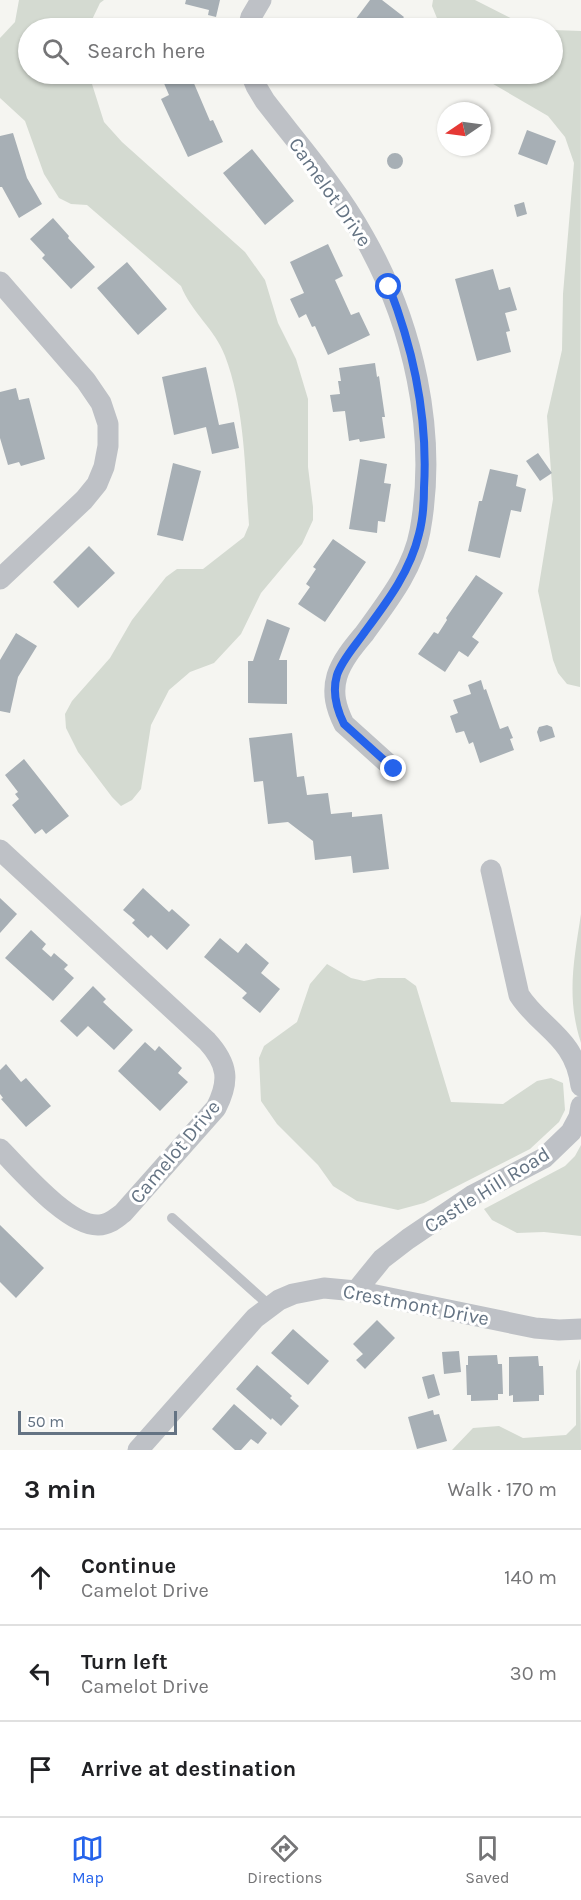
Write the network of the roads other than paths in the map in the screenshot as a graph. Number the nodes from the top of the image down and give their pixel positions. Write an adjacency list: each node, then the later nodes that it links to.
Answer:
1 (261, 0): 2 (street)
2 (251, 18)
3 (255, 84): 6 (street, Camelot Drive)
4 (0, 282): 5 (street)
5 (0, 579)
6 (394, 769)
7 (0, 850): 11 (street, Camelot Drive)
8 (491, 870): 9 (street)
9 (581, 1086)
10 (581, 1106): 13 (street, Castle Hill Road)
11 (0, 1149)
12 (172, 1218): 14 (lane)
13 (356, 1291): 14 (street, Crestmont Drive); 15 (street, Crestmont Drive)
14 (270, 1306): 16 (street, Crestmont Drive)
15 (581, 1329)
16 (138, 1450)

